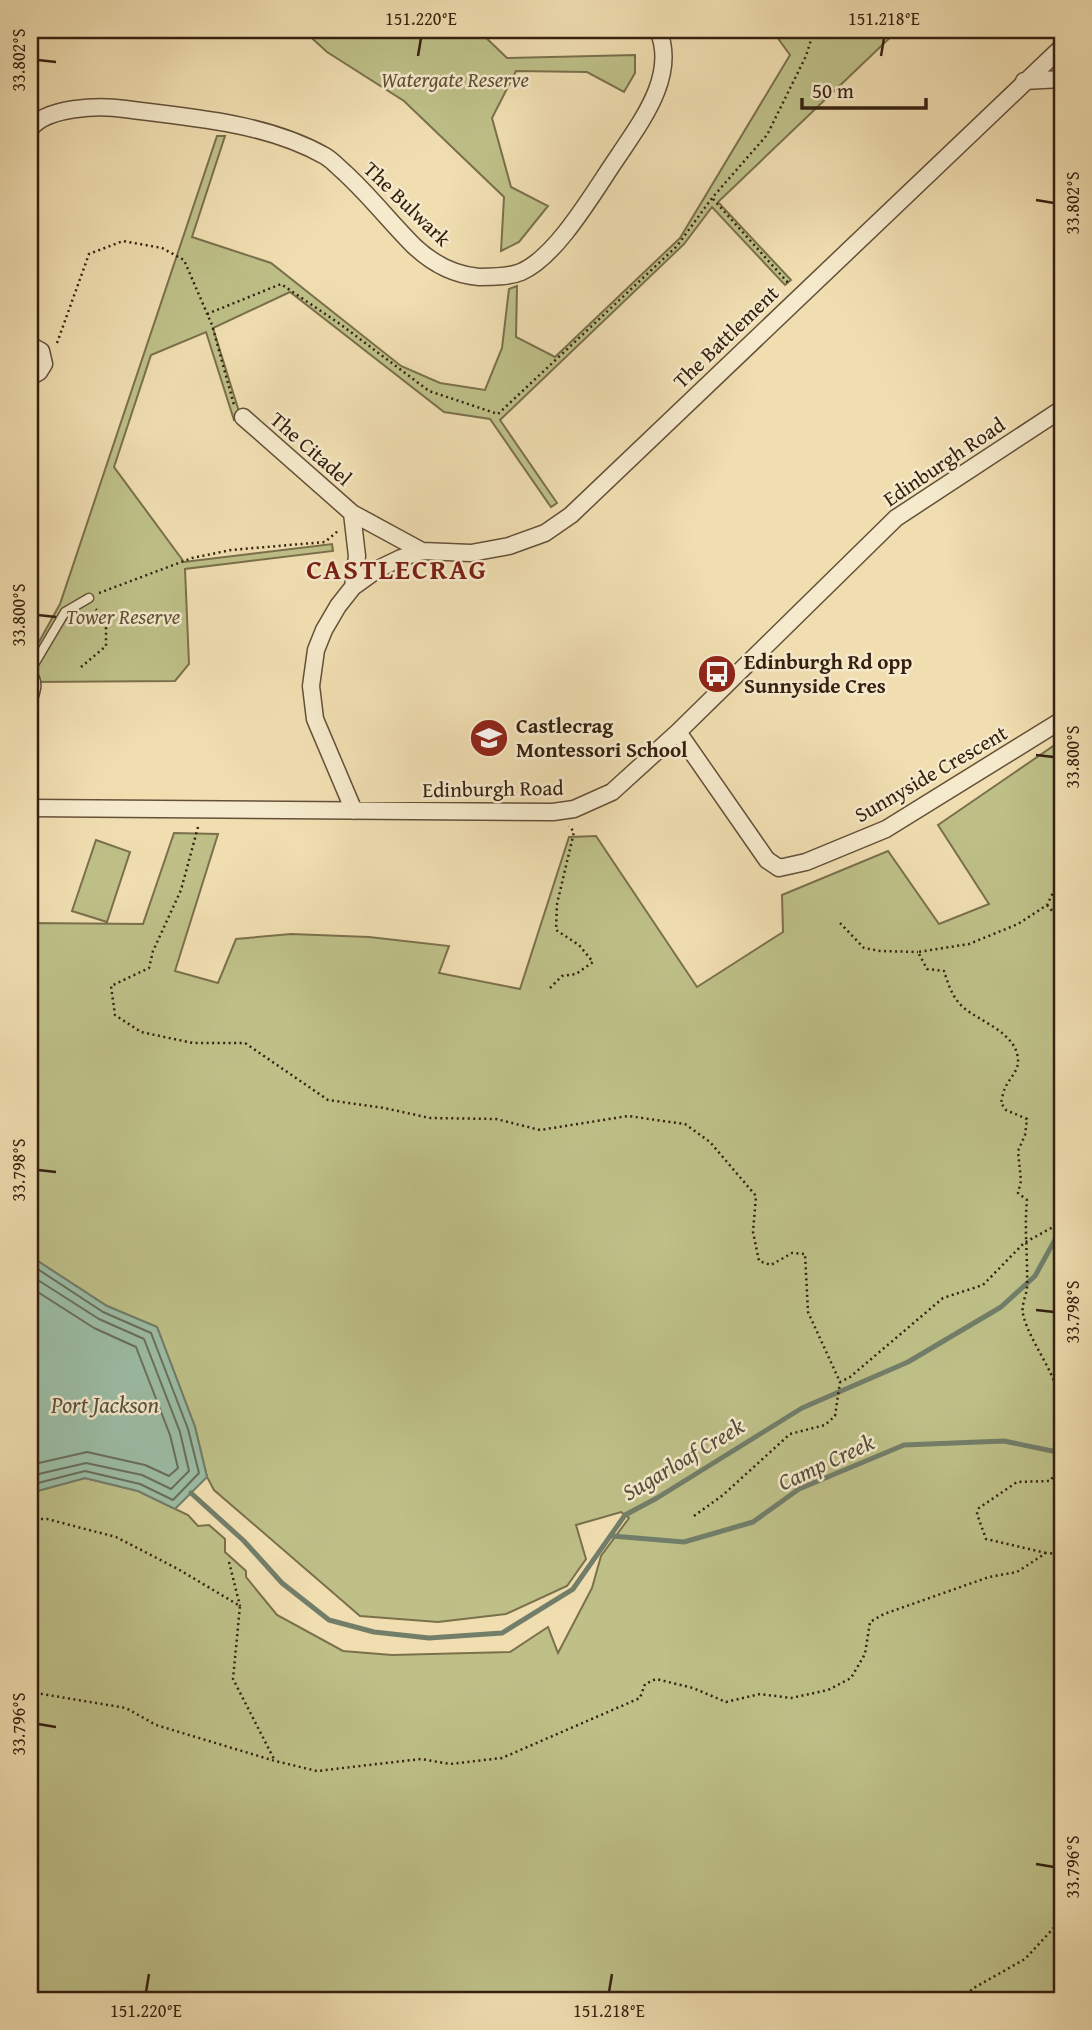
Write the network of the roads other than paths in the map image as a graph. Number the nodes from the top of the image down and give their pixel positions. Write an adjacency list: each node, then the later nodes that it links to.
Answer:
1 (658, 30): 5 (street, The Bulwark)
2 (1062, 47): 4 (street, The Battlement)
3 (1062, 79): 4 (street)
4 (1024, 81): 12 (street, The Battlement)
5 (31, 124)
6 (35, 348): 7 (street)
7 (30, 377)
8 (1062, 408): 18 (street, Edinburgh Road)
9 (243, 417): 10 (street, The Citadel)
10 (352, 516): 11 (street, The Citadel); 13 (street, The Citadel)
11 (369, 523): 12 (street, The Battlement)
12 (422, 551): 13 (street, The Battlement)
13 (353, 587): 20 (street)
14 (89, 598): 15 (lane)
15 (30, 672): 16 (lane)
16 (30, 708)
17 (1062, 720): 18 (street, Sunnyside Crescent)
18 (678, 732): 20 (street, Edinburgh Road)
19 (30, 808): 20 (street, Edinburgh Road)
20 (354, 811)

